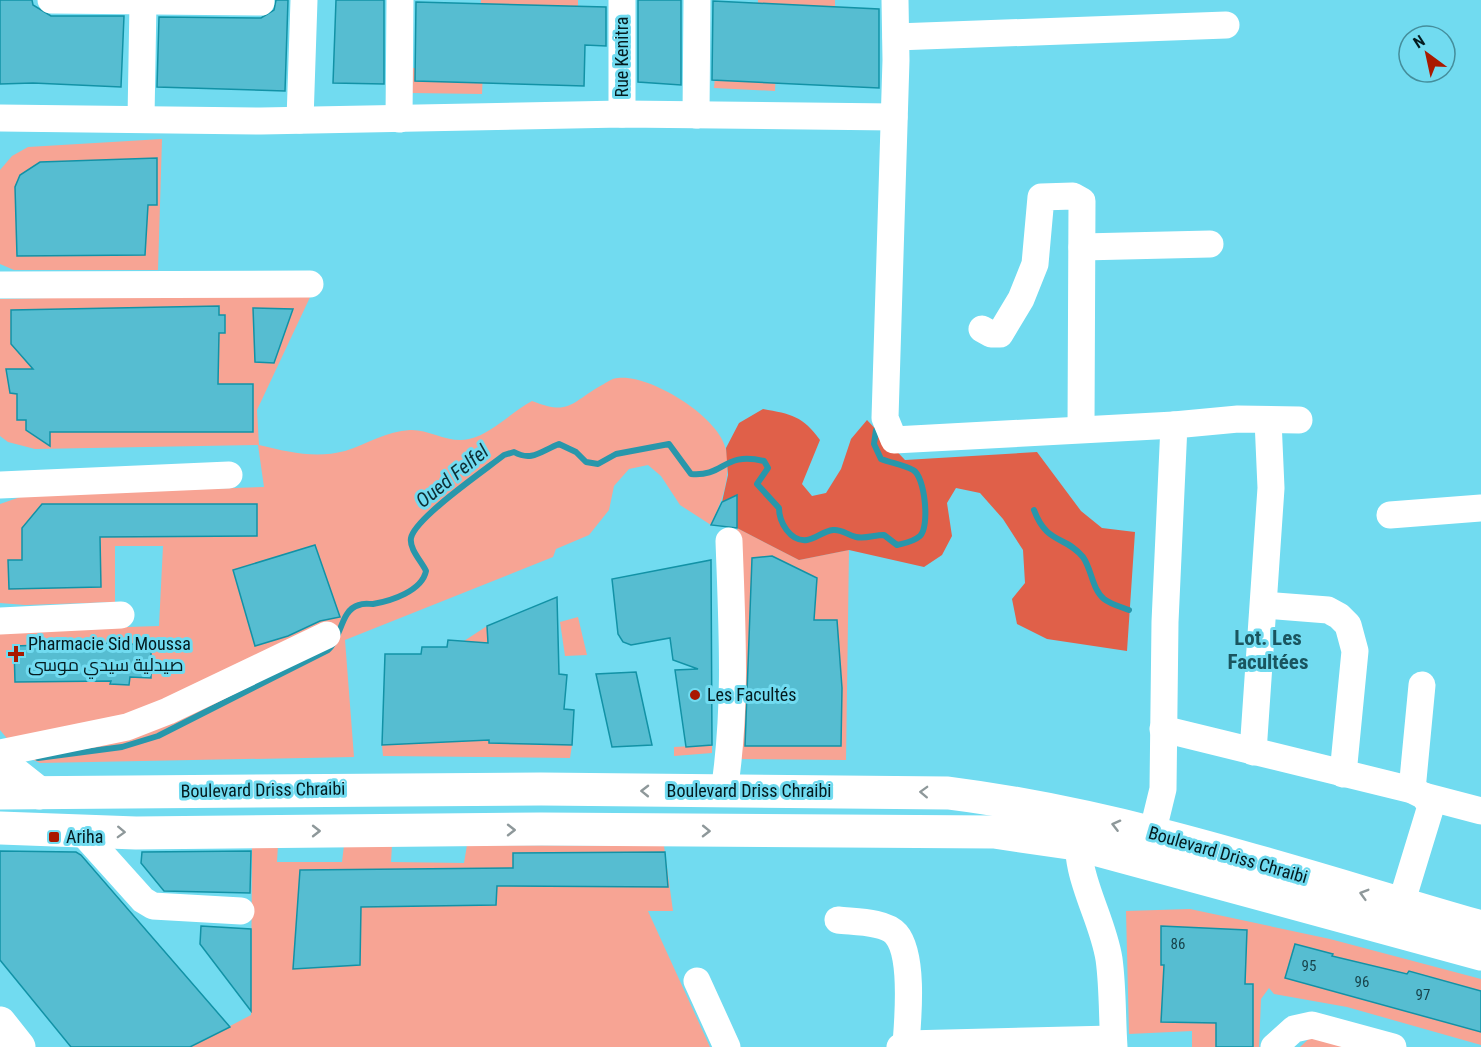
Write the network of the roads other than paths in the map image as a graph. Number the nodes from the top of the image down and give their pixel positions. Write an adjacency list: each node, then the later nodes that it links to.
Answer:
1 (51, 0): 7 (street)
2 (304, 0): 17 (street)
3 (400, 0): 16 (street)
4 (622, 0): 11 (street, Rue Kenitra)
5 (698, 0): 12 (street)
6 (895, 0): 10 (street)
7 (135, 1): 8 (street); 15 (street)
8 (261, 2)
9 (1226, 25): 10 (street)
10 (896, 37): 13 (street)
11 (622, 114): 12 (street); 16 (street)
12 (696, 115): 13 (street)
13 (894, 117): 26 (street)
14 (0, 118): 15 (street)
15 (141, 118): 17 (street)
16 (399, 119): 17 (street)
17 (300, 120)
18 (1210, 244): 19 (street)
19 (1082, 247): 22 (street); 26 (street)
20 (310, 284): 21 (street)
21 (0, 285)
22 (982, 329)
23 (1268, 420): 24 (street); 25 (street); 32 (street)
24 (1299, 420)
25 (1174, 424): 26 (street); 37 (street)
26 (1081, 429)
27 (229, 475): 28 (street)
28 (0, 485)
29 (1481, 508): 30 (street)
30 (1390, 515)
31 (729, 540): 42 (street)
32 (1264, 605): 38 (street); 41 (street)
33 (121, 615): 34 (street)
34 (0, 621)
35 (327, 635): 39 (street)
36 (1422, 685): 45 (street)
37 (1163, 729): 38 (street); 50 (street)
38 (1253, 752): 41 (street)
39 (0, 753)
40 (0, 762): 44 (main road)
41 (1343, 774): 45 (street)
42 (724, 792): 44 (main road, Boulevard Driss Chraibi, one-way to 44); 48 (main road, Boulevard Driss Chraibi, one-way to 42)
43 (0, 793): 44 (main road, Boulevard Driss Chraibi)
44 (39, 793)
45 (1418, 793): 46 (street); 51 (street)
46 (1481, 811)
47 (0, 828): 49 (main road, Boulevard Driss Chraibi)
48 (1079, 830): 49 (main road, Boulevard Driss Chraibi, one-way to 48); 50 (main road, Boulevard Driss Chraibi, one-way to 48); 55 (main road, Boulevard Driss Chraibi); 58 (street)
49 (81, 831): 52 (street)
50 (1152, 834): 51 (main road, Boulevard Driss Chraibi, one-way to 50)
51 (1401, 904): 54 (main road, Boulevard Driss Chraibi)
52 (241, 911)
53 (838, 920): 59 (street)
54 (1481, 927)
55 (1481, 954)
56 (697, 981): 62 (street)
57 (0, 1023): 61 (main road)
58 (1114, 1043): 60 (street)
59 (903, 1046): 60 (street)
60 (952, 1046)
61 (19, 1047)
62 (726, 1047)
63 (1274, 1047): 64 (street)
64 (1393, 1047)

